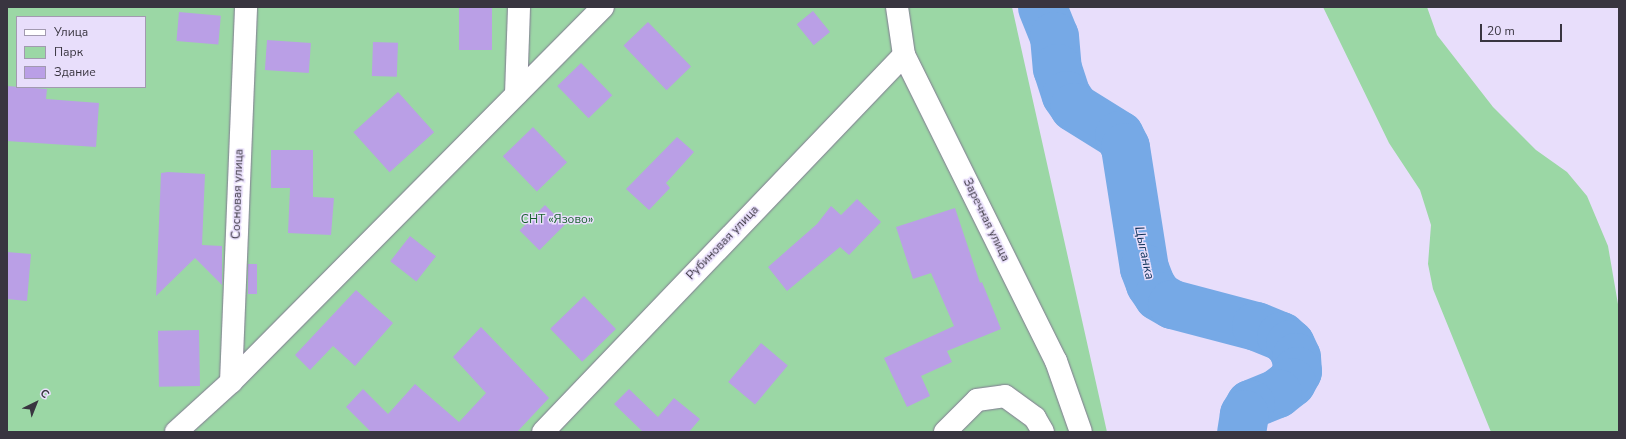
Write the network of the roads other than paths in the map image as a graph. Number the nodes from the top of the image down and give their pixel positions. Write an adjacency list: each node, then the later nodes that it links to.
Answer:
1 (246, 7): 7 (street, Сосновая улица)
2 (519, 7): 6 (street)
3 (603, 7): 6 (street)
4 (898, 7): 5 (street, Заречная улица)
5 (904, 55): 9 (street, Рубиновая улица); 12 (street, Заречная улица)
6 (516, 94): 7 (street)
7 (231, 382): 8 (street)
8 (176, 432)
9 (543, 432)
10 (945, 432): 11 (street)
11 (1043, 432)
12 (1081, 432)

